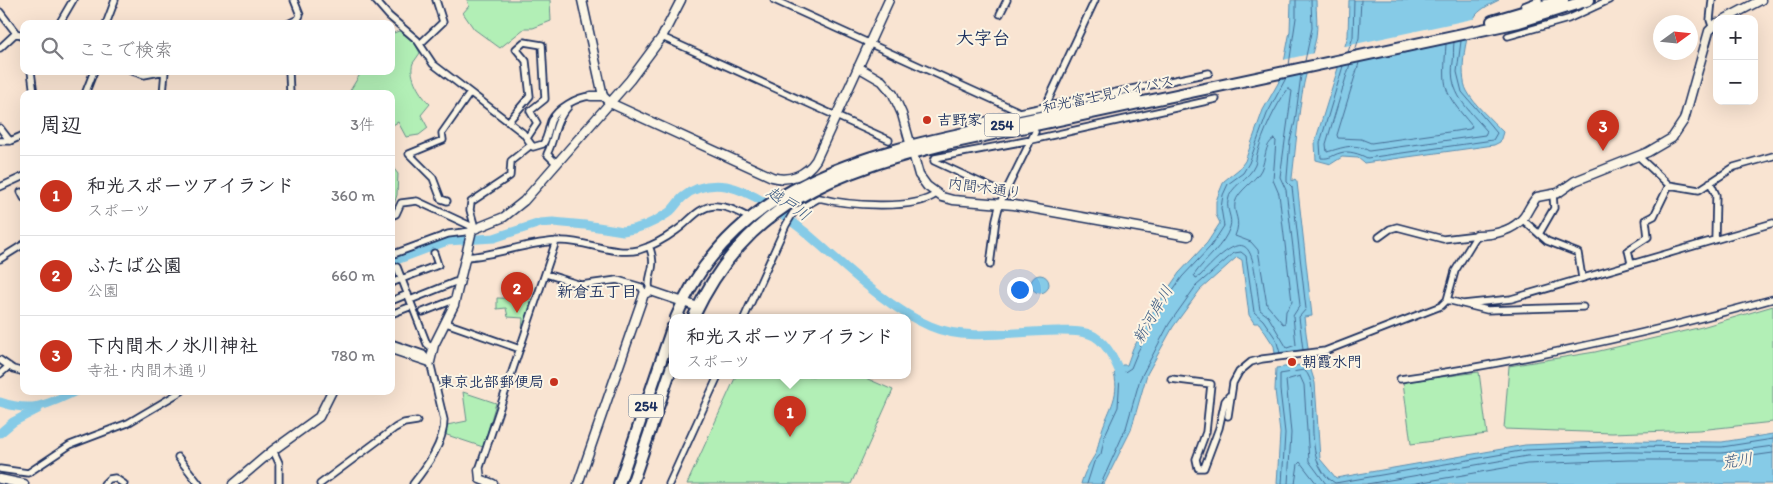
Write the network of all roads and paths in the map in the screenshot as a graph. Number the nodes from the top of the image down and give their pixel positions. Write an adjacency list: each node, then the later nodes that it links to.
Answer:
1 (73, 0): 22 (street)
2 (115, 0): 23 (street)
3 (294, 0): 24 (street)
4 (375, 0): 25 (street)
5 (436, 0): 35 (street)
6 (582, 0): 50 (street)
7 (681, 0): 33 (street)
8 (774, 0): 34 (street)
9 (889, 0): 34 (street)
10 (1007, 0): 20 (street)
11 (1095, 0): 54 (street)
12 (1539, 0): 18 (street)
13 (1563, 0): 29 (highway, 和光富士見バイパス / 254)
14 (1588, 0): 29 (highway, 和光富士見バイパス / 254)
15 (1609, 0): 32 (street)
16 (1712, 0): 27 (street)
17 (1761, 0): 21 (street)
18 (1524, 6)
19 (0, 12): 30 (street)
20 (1000, 14)
21 (1733, 15)
22 (62, 20)
23 (108, 20)
24 (296, 20)
25 (393, 20)
26 (395, 21): 35 (street)
27 (1713, 23)
28 (1713, 27): 69 (street)
29 (1474, 28): 43 (highway, 和光富士見バイパス / 254)
30 (16, 33): 31 (street); 36 (street)
31 (20, 35)
32 (1508, 36)
33 (662, 37): 53 (street); 56 (street)
34 (869, 42): 37 (street); 55 (street)
35 (420, 44): 48 (street)
36 (0, 48)
37 (858, 66): 56 (street); 68 (street, 内間木通り)
38 (1209, 73): 54 (street)
39 (32, 75): 44 (street)
40 (92, 75): 45 (street)
41 (165, 75): 46 (street)
42 (289, 75): 47 (street)
43 (1237, 79): 59 (highway, 和光富士見バイパス / 254); 68 (highway, 和光富士見バイパス / 254)
44 (33, 90)
45 (86, 90)
46 (163, 90)
47 (290, 90)
48 (470, 93): 57 (street); 79 (street)
49 (591, 96): 50 (street); 52 (street)
50 (603, 96): 53 (street)
51 (1216, 99): 64 (street)
52 (571, 103): 67 (street); 71 (street)
53 (610, 103): 56 (street); 71 (street)
54 (1045, 107): 55 (street)
55 (1020, 112): 59 (street)
56 (835, 116): 63 (street)
57 (508, 122): 62 (street); 62 (street)
58 (0, 128): 66 (street)
59 (973, 131): 68 (highway, 和光富士見バイパス / 254)
60 (1034, 132): 64 (street)
61 (20, 137): 66 (street)
62 (527, 138): 67 (street)
63 (889, 140)
64 (1031, 140): 77 (street); 77 (street)
65 (0, 141): 66 (street)
66 (10, 141)
67 (531, 145): 85 (street)
68 (912, 149): 76 (street, 内間木通り); 82 (highway, 和光富士見バイパス / 254); 115 (highway, 和光富士見バイパス / 254)
69 (1638, 156): 74 (street); 78 (street)
70 (1773, 156): 73 (street)
71 (557, 164): 85 (street)
72 (20, 178): 75 (street)
73 (1710, 182): 74 (street); 90 (street)
74 (1669, 185): 98 (street)
75 (0, 187)
76 (936, 194): 80 (street, 内間木通り); 120 (street)
77 (1005, 194): 80 (street)
78 (1553, 194): 83 (street); 86 (street)
79 (447, 200)
80 (1000, 203): 88 (street, 内間木通り); 99 (street)
81 (395, 214): 85 (street)
82 (753, 215): 93 (street); 112 (highway, 和光富士見バイパス / 254)
83 (1522, 219): 86 (street); 87 (street)
84 (1773, 223): 90 (street)
85 (472, 231): 95 (street); 96 (street)
86 (1540, 234): 102 (street)
87 (1477, 235): 89 (street); 110 (street)
88 (1186, 236)
89 (1379, 237)
90 (1715, 240): 98 (street)
91 (556, 241): 93 (street); 96 (street); 101 (street)
92 (20, 246): 97 (street)
93 (649, 246): 106 (street)
94 (434, 253): 103 (street)
95 (395, 254)
96 (466, 257): 105 (street)
97 (0, 259)
98 (1631, 263): 102 (street)
99 (990, 265)
100 (397, 267): 103 (street)
101 (546, 274): 106 (street); 125 (street)
102 (1582, 278): 113 (street)
103 (402, 279): 104 (street); 109 (street)
104 (395, 282)
105 (460, 283): 108 (street); 109 (street)
106 (647, 292): 112 (street); 155 (street)
107 (1773, 298): 135 (street)
108 (456, 299): 117 (street); 121 (street)
109 (410, 300): 111 (street); 116 (street); 124 (street)
110 (1447, 300): 113 (street); 138 (street)
111 (395, 301)
112 (683, 302): 115 (street); 118 (highway, 和光富士見バイパス / 254)
113 (1463, 304): 114 (street)
114 (1583, 306)
115 (698, 307): 119 (highway, 和光富士見バイパス / 254)
116 (395, 311)
117 (423, 312)
118 (678, 314)
119 (695, 314)
120 (746, 314)
121 (446, 324): 124 (street); 125 (street)
122 (669, 337): 156 (highway, 254)
123 (395, 344): 128 (street)
124 (433, 349): 128 (street)
125 (520, 349): 144 (street)
126 (395, 350): 128 (street)
127 (0, 360): 129 (street)
128 (430, 362): 153 (street)
129 (8, 366): 130 (street); 131 (street)
130 (20, 370)
131 (0, 374)
132 (669, 375): 157 (highway, 254)
133 (717, 379): 158 (street)
134 (1171, 379): 138 (street)
135 (1400, 379)
136 (175, 395): 143 (street)
137 (330, 395): 141 (street)
138 (1230, 396): 139 (street)
139 (1228, 416)
140 (417, 421): 152 (street)
141 (273, 450): 150 (street); 151 (street)
142 (178, 458): 149 (street)
143 (0, 469)
144 (478, 470): 154 (street)
145 (0, 479): 146 (street)
146 (24, 484)
147 (104, 484): 148 (street)
148 (124, 484)
149 (199, 484)
150 (233, 484)
151 (279, 484)
152 (320, 484)
153 (413, 484)
154 (493, 484)
155 (578, 484)
156 (619, 484)
157 (632, 484)
158 (669, 484)

